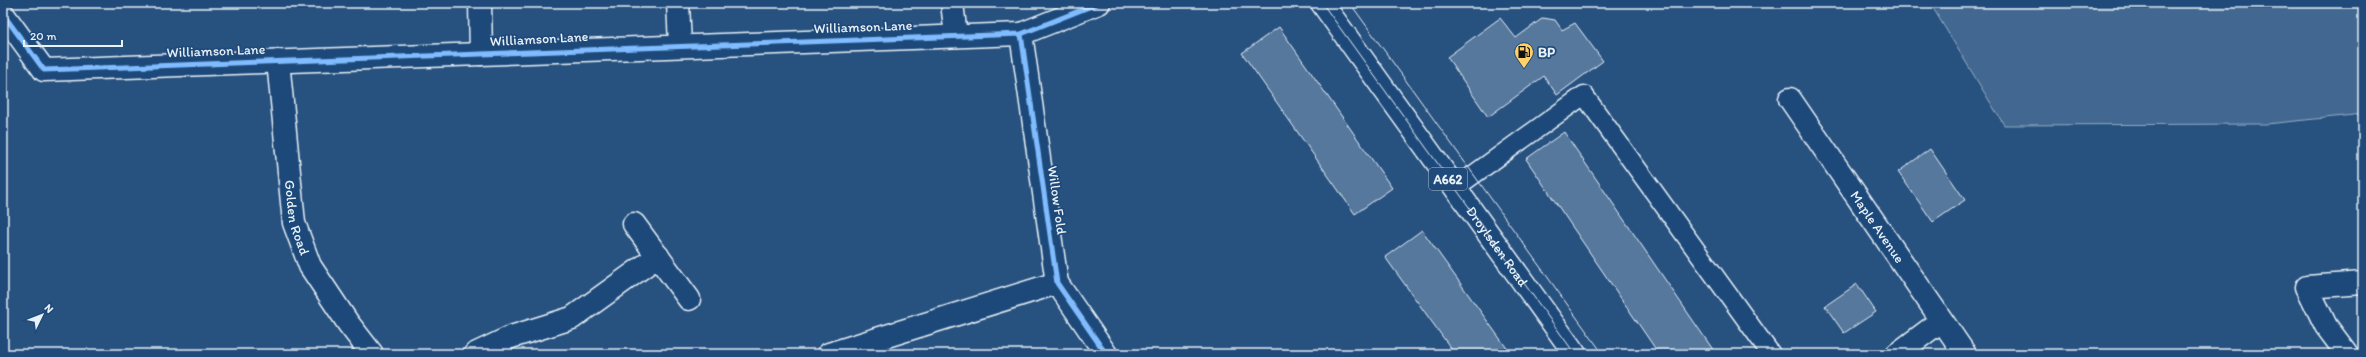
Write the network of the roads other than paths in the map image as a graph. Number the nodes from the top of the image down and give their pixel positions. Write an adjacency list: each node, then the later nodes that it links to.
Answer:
1 (480, 3): 10 (street)
2 (678, 3): 9 (street)
3 (952, 3): 8 (street)
4 (1099, 3): 7 (street, Williamson Lane)
5 (1322, 3): 13 (street, Droylsden Road / A662)
6 (3, 14): 11 (street, Williamson Lane)
7 (1021, 34): 8 (street, Williamson Lane); 17 (street, Willow Fold)
8 (956, 36): 9 (street, Williamson Lane)
9 (680, 45): 10 (street, Williamson Lane)
10 (481, 54): 11 (street, Williamson Lane)
11 (278, 61): 20 (street, Golden Road)
12 (1790, 99): 19 (street, Maple Avenue)
13 (1455, 188): 24 (street, Droylsden Road / A662); 25 (lane)
14 (634, 224): 15 (street)
15 (658, 256): 18 (street); 21 (street)
16 (2363, 283): 28 (street)
17 (1057, 284): 22 (street); 23 (street, Willow Fold)
18 (689, 299)
19 (1941, 321): 26 (street); 27 (street, Maple Avenue)
20 (372, 354)
21 (475, 354)
22 (830, 354)
23 (1106, 354)
24 (1575, 354)
25 (1771, 354)
26 (1896, 354)
27 (1965, 354)
28 (2347, 354)

